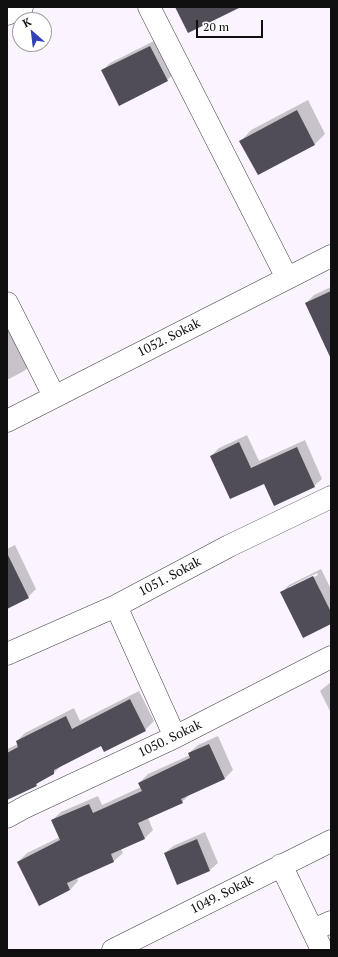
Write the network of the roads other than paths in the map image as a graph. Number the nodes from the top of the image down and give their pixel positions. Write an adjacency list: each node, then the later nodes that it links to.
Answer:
1 (22, 7): 3 (street)
2 (149, 7): 5 (street)
3 (7, 14)
4 (331, 256): 5 (street, 1052. Sokak)
5 (287, 278): 7 (street, 1052. Sokak)
6 (7, 303): 7 (street)
7 (54, 396): 8 (street, 1052. Sokak)
8 (7, 421)
9 (331, 497): 10 (street, 1051. Sokak)
10 (116, 606): 11 (street, 1051. Sokak); 13 (street)
11 (7, 654)
12 (331, 657): 13 (street, 1050. Sokak)
13 (175, 737): 14 (street, 1050. Sokak)
14 (7, 817)
15 (331, 841): 16 (street, 1049. Sokak)
16 (281, 865): 17 (street); 18 (street, 1049. Sokak)
17 (322, 926): 19 (street)
18 (113, 950)
19 (322, 950)

